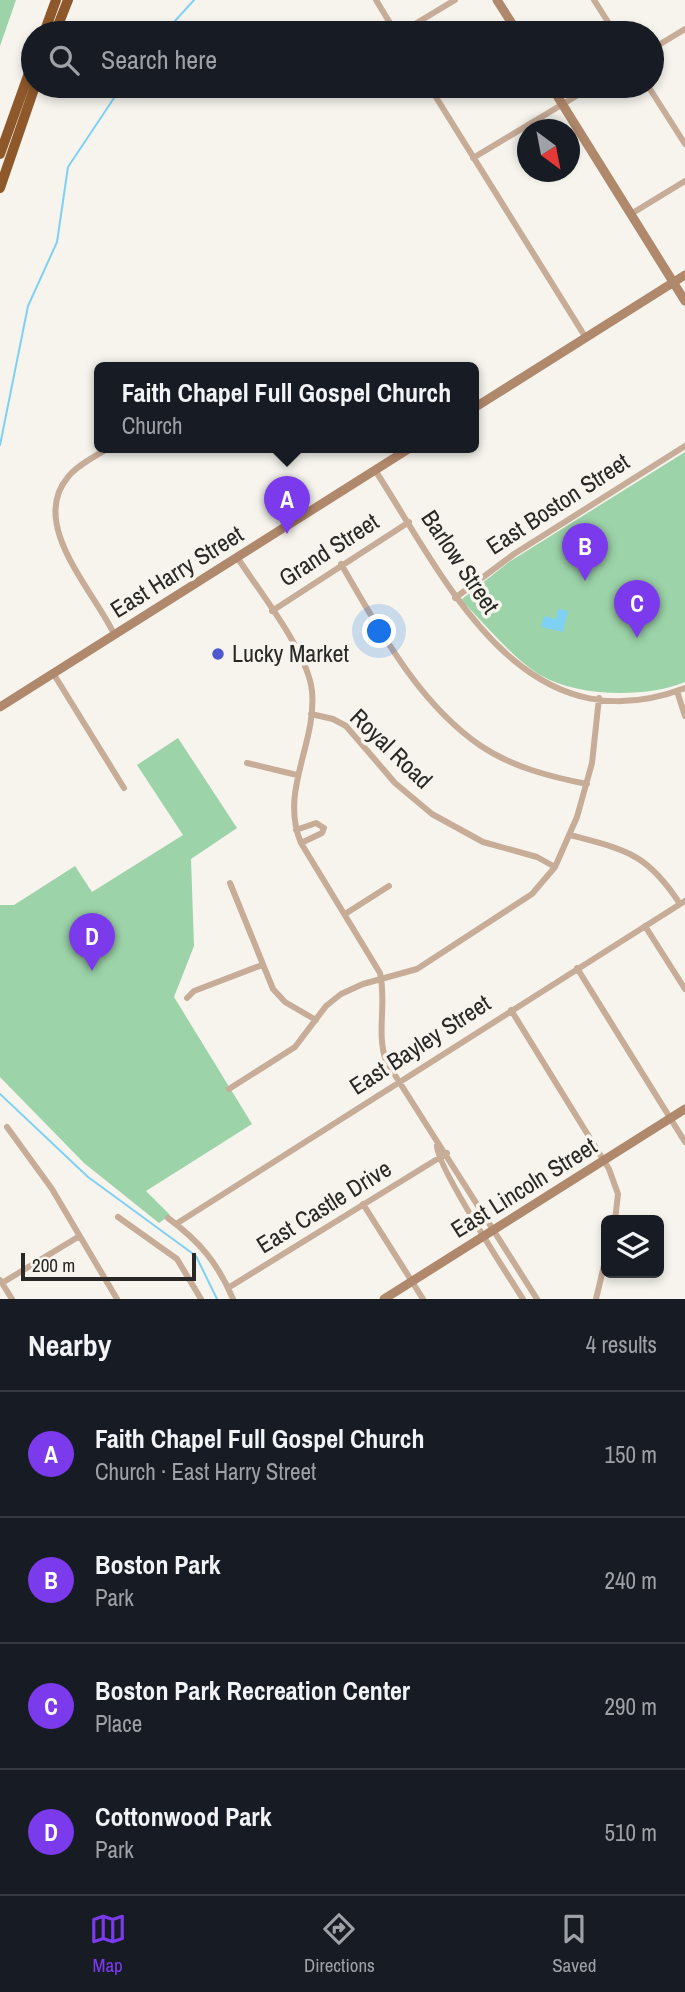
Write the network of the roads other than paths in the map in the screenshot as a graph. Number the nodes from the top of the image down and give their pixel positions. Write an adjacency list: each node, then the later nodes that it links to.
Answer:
1 (57, 0): 7 (highway)
2 (68, 0): 8 (highway)
3 (376, 0): 9 (street)
4 (455, 0): 10 (street)
5 (497, 0): 11 (main road)
6 (594, 0): 12 (street)
7 (49, 21)
8 (60, 21)
9 (390, 21)
10 (419, 21)
11 (510, 21)
12 (607, 21)
13 (685, 29): 14 (street)
14 (664, 42)
15 (21, 95): 23 (highway)
16 (32, 98): 26 (highway)
17 (436, 98): 24 (street)
18 (558, 98): 21 (main road)
19 (572, 98): 21 (street)
20 (656, 98): 22 (street)
21 (562, 104): 24 (street); 27 (main road)
22 (685, 144)
23 (0, 154)
24 (473, 158): 31 (street)
25 (685, 181): 27 (street)
26 (0, 188)
27 (631, 215): 29 (main road)
28 (685, 275): 29 (main road)
29 (673, 282): 30 (main road); 31 (main road)
30 (685, 301)
31 (586, 338): 32 (main road)
32 (479, 405)
33 (685, 446): 40 (street, East Boston Street)
34 (101, 453): 42 (street)
35 (402, 453): 36 (main road, East Harry Street)
36 (375, 470): 37 (street, Barlow Street); 38 (main road, East Harry Street)
37 (409, 522): 39 (street, Grand Street); 40 (street, Barlow Street)
38 (237, 556): 41 (street); 42 (main road, East Harry Street)
39 (341, 564): 41 (street, Grand Street); 51 (street)
40 (455, 598): 45 (street, Barlow Street)
41 (272, 611): 47 (street)
42 (114, 635): 43 (main road, East Harry Street)
43 (53, 673): 46 (main road, East Harry Street); 52 (street)
44 (681, 689): 45 (street, Barlow Street); 48 (street)
45 (599, 698): 51 (street)
46 (0, 707)
47 (311, 714): 50 (street); 56 (street, Royal Road)
48 (685, 716)
49 (247, 763): 50 (street)
50 (297, 775): 53 (street)
51 (587, 784): 54 (street)
52 (124, 788)
53 (296, 830): 55 (street); 55 (street)
54 (570, 835): 56 (street); 59 (street)
55 (301, 843): 60 (street)
56 (555, 867): 64 (street)
57 (230, 883): 62 (street)
58 (389, 886): 60 (street)
59 (682, 903): 61 (street, East Bayley Street)
60 (345, 914): 64 (street)
61 (645, 926): 63 (street, East Bayley Street); 65 (street)
62 (261, 965): 66 (street); 68 (street)
63 (577, 968): 67 (street, East Bayley Street); 72 (street)
64 (381, 980): 68 (street); 69 (street)
65 (685, 989)
66 (187, 999)
67 (510, 1010): 69 (street, East Bayley Street); 78 (street)
68 (316, 1020): 70 (street)
69 (397, 1082): 75 (street); 83 (street, East Bayley Street)
70 (229, 1090)
71 (685, 1109): 72 (main road, East Lincoln Street)
72 (670, 1118): 74 (street); 78 (main road, East Lincoln Street)
73 (6, 1127): 85 (street)
74 (685, 1142)
75 (437, 1145): 76 (street); 77 (street)
76 (447, 1153): 77 (street, East Castle Drive); 84 (street)
77 (439, 1158): 79 (street, East Castle Drive); 84 (street)
78 (603, 1160): 80 (street); 84 (main road, East Lincoln Street)
79 (363, 1204): 88 (street); 89 (street, East Castle Drive)
80 (616, 1215)
81 (118, 1217): 92 (street)
82 (168, 1218): 83 (street)
83 (176, 1224): 89 (street)
84 (489, 1233): 88 (main road, East Lincoln Street); 96 (street); 97 (street)
85 (78, 1237): 87 (street); 91 (street)
86 (601, 1278): 98 (street)
87 (1, 1281): 90 (street)
88 (412, 1282): 94 (main road, East Lincoln Street); 95 (street)
89 (228, 1288): 93 (street)
90 (12, 1299)
91 (117, 1299)
92 (201, 1299)
93 (233, 1299)
94 (384, 1299)
95 (423, 1299)
96 (523, 1299)
97 (537, 1299)
98 (596, 1299)

